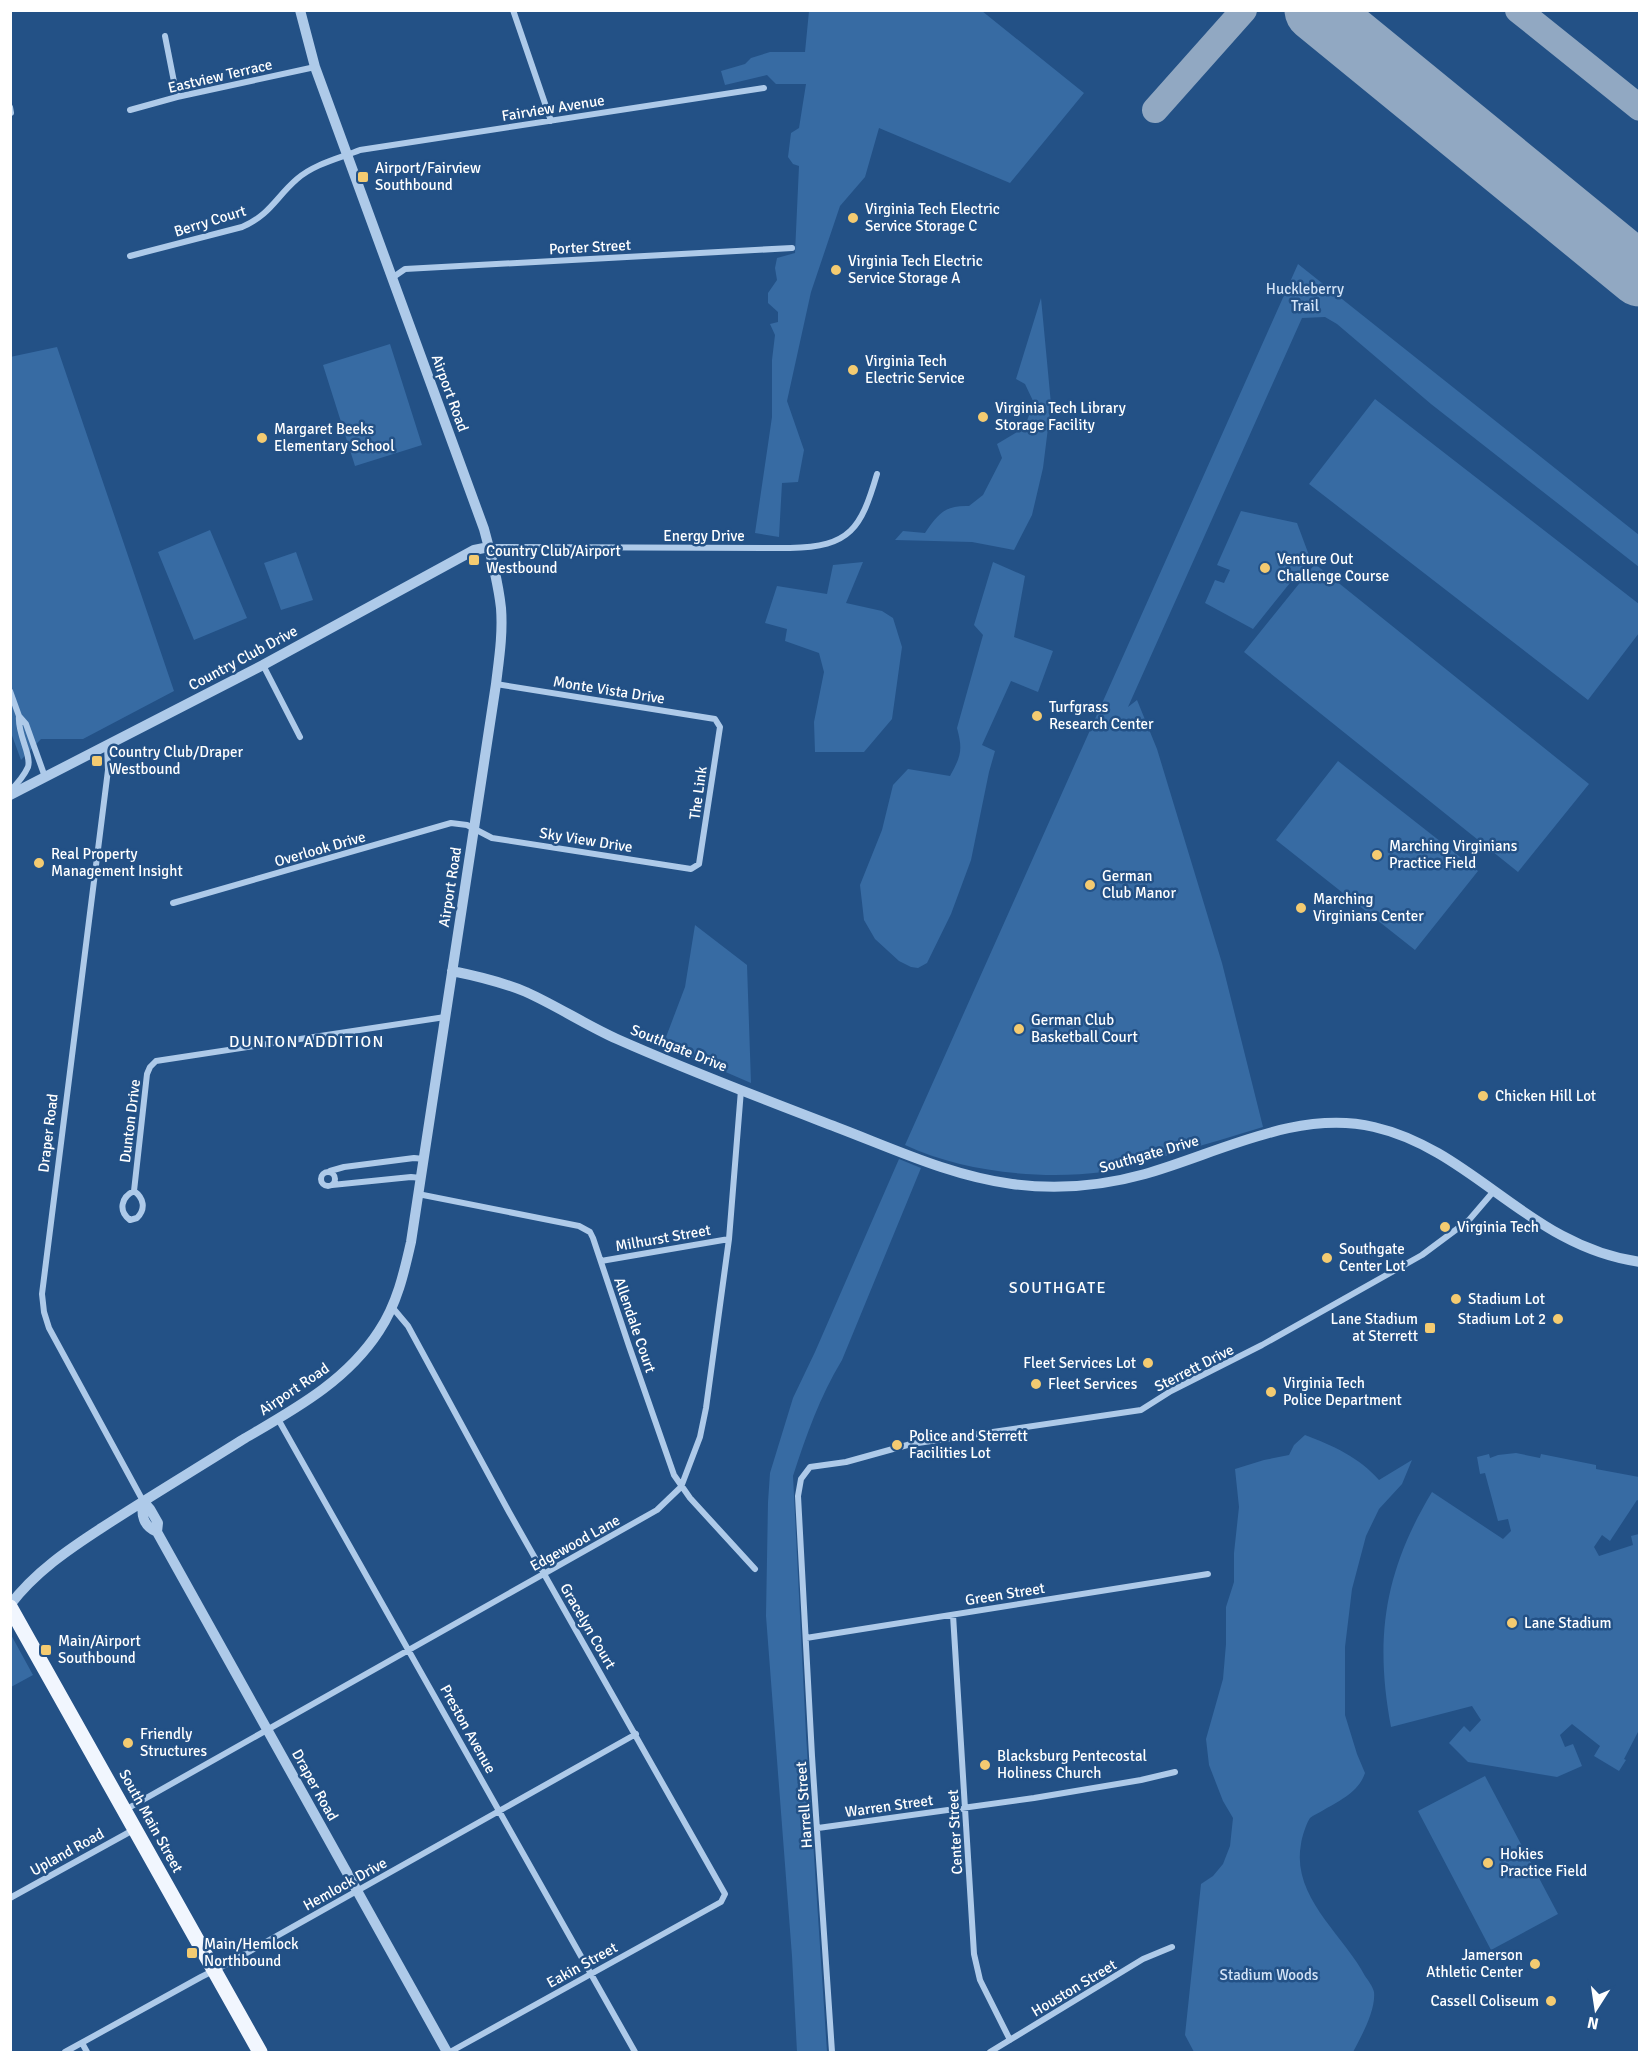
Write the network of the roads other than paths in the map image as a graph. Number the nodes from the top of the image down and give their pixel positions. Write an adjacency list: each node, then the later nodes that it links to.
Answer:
1 (513, 10): 8 (street)
2 (300, 11): 4 (street, Airport Road)
3 (165, 36): 6 (street)
4 (315, 67): 6 (street, Eastview Terrace); 9 (street, Airport Road)
5 (764, 88): 8 (street, Fairview Avenue)
6 (177, 97): 7 (street, Eastview Terrace)
7 (130, 110)
8 (551, 121): 9 (street, Fairview Avenue)
9 (347, 155): 11 (street, Berry Court); 12 (street, Airport Road)
10 (792, 248): 12 (street, Porter Street)
11 (130, 256)
12 (392, 278): 14 (street, Airport Road)
13 (877, 474): 14 (street, Energy Drive)
14 (489, 548): 15 (street, Country Club Drive); 16 (street, Airport Road)
15 (263, 665): 20 (street); 21 (street, Country Club Drive)
16 (496, 684): 19 (street, Monte Vista Drive); 24 (street, Airport Road)
17 (10, 692): 18 (street)
18 (20, 716): 22 (street); 23 (street)
19 (717, 722): 25 (street, The Link)
20 (300, 737)
21 (107, 745): 22 (street, Country Club Drive); 43 (street, Draper Road)
22 (45, 777): 23 (street, Country Club Drive)
23 (10, 793)
24 (474, 829): 25 (street, Sky View Drive); 26 (street, Overlook Drive); 27 (street, Airport Road)
25 (696, 867)
26 (172, 903)
27 (452, 971): 28 (street, Airport Road); 29 (street, Southgate Drive)
28 (445, 1017): 30 (street, Airport Road); 34 (street, Dunton Drive)
29 (741, 1090): 35 (street, Southgate Drive); 37 (street, Edgewood Lane)
30 (424, 1159): 31 (street); 32 (street, Airport Road)
31 (330, 1171): 33 (street); 33 (street)
32 (421, 1178): 33 (street); 36 (street, Airport Road)
33 (332, 1185)
34 (134, 1191): 34 (street, Dunton Drive)
35 (1493, 1192): 39 (street, Southgate Drive); 44 (street, Sterrett Drive)
36 (418, 1194): 38 (street, Allendale Court); 40 (street, Airport Road)
37 (729, 1239): 38 (street, Milhurst Street); 42 (street, Edgewood Lane)
38 (601, 1261): 42 (street, Allendale Court)
39 (1640, 1262)
40 (392, 1307): 41 (street, Airport Road); 46 (street, Gracelyn Court)
41 (278, 1419): 43 (street, Airport Road); 51 (street, Preston Avenue)
42 (681, 1487): 45 (street, Allendale Court); 46 (street, Edgewood Lane)
43 (142, 1501): 48 (street, Airport Road); 52 (street, Draper Road)
44 (802, 1556): 50 (street, Harrell Street)
45 (755, 1569)
46 (544, 1574): 51 (street, Edgewood Lane); 53 (street, Gracelyn Court)
47 (1208, 1574): 49 (street, Green Street)
48 (10, 1606): 56 (main road, South Main Street)
49 (953, 1615): 50 (street, Green Street); 55 (street, Center Street)
50 (806, 1638): 58 (street, Harrell Street)
51 (409, 1649): 52 (street, Edgewood Lane); 57 (street, Preston Avenue)
52 (267, 1729): 56 (street, Edgewood Lane); 60 (street, Draper Road)
53 (636, 1734): 57 (street, Hemlock Drive); 61 (street, Gracelyn Court)
54 (1175, 1772): 55 (street, Warren Street)
55 (966, 1808): 58 (street, Warren Street); 66 (street, Center Street)
56 (125, 1810): 59 (main road, South Main Street)
57 (500, 1812): 60 (street, Hemlock Drive); 65 (street, Preston Avenue)
58 (818, 1828): 73 (street, Harrell Street)
59 (135, 1829): 62 (street, Upland Road); 64 (main road, South Main Street)
60 (357, 1892): 64 (street, Hemlock Drive); 71 (street, Draper Road)
61 (724, 1897): 65 (street, Eakin Street)
62 (10, 1898)
63 (1172, 1947): 66 (street, Houston Street)
64 (214, 1971): 67 (street, Hemlock Drive); 70 (main road, South Main Street)
65 (591, 1974): 71 (street, Eakin Street); 72 (street, Preston Avenue)
66 (1010, 2040): 74 (street, Houston Street)
67 (82, 2043): 68 (street, Hemlock Drive); 69 (street)
68 (65, 2052)
69 (87, 2052)
70 (260, 2052)
71 (449, 2052)
72 (635, 2052)
73 (832, 2052)
74 (990, 2052)

